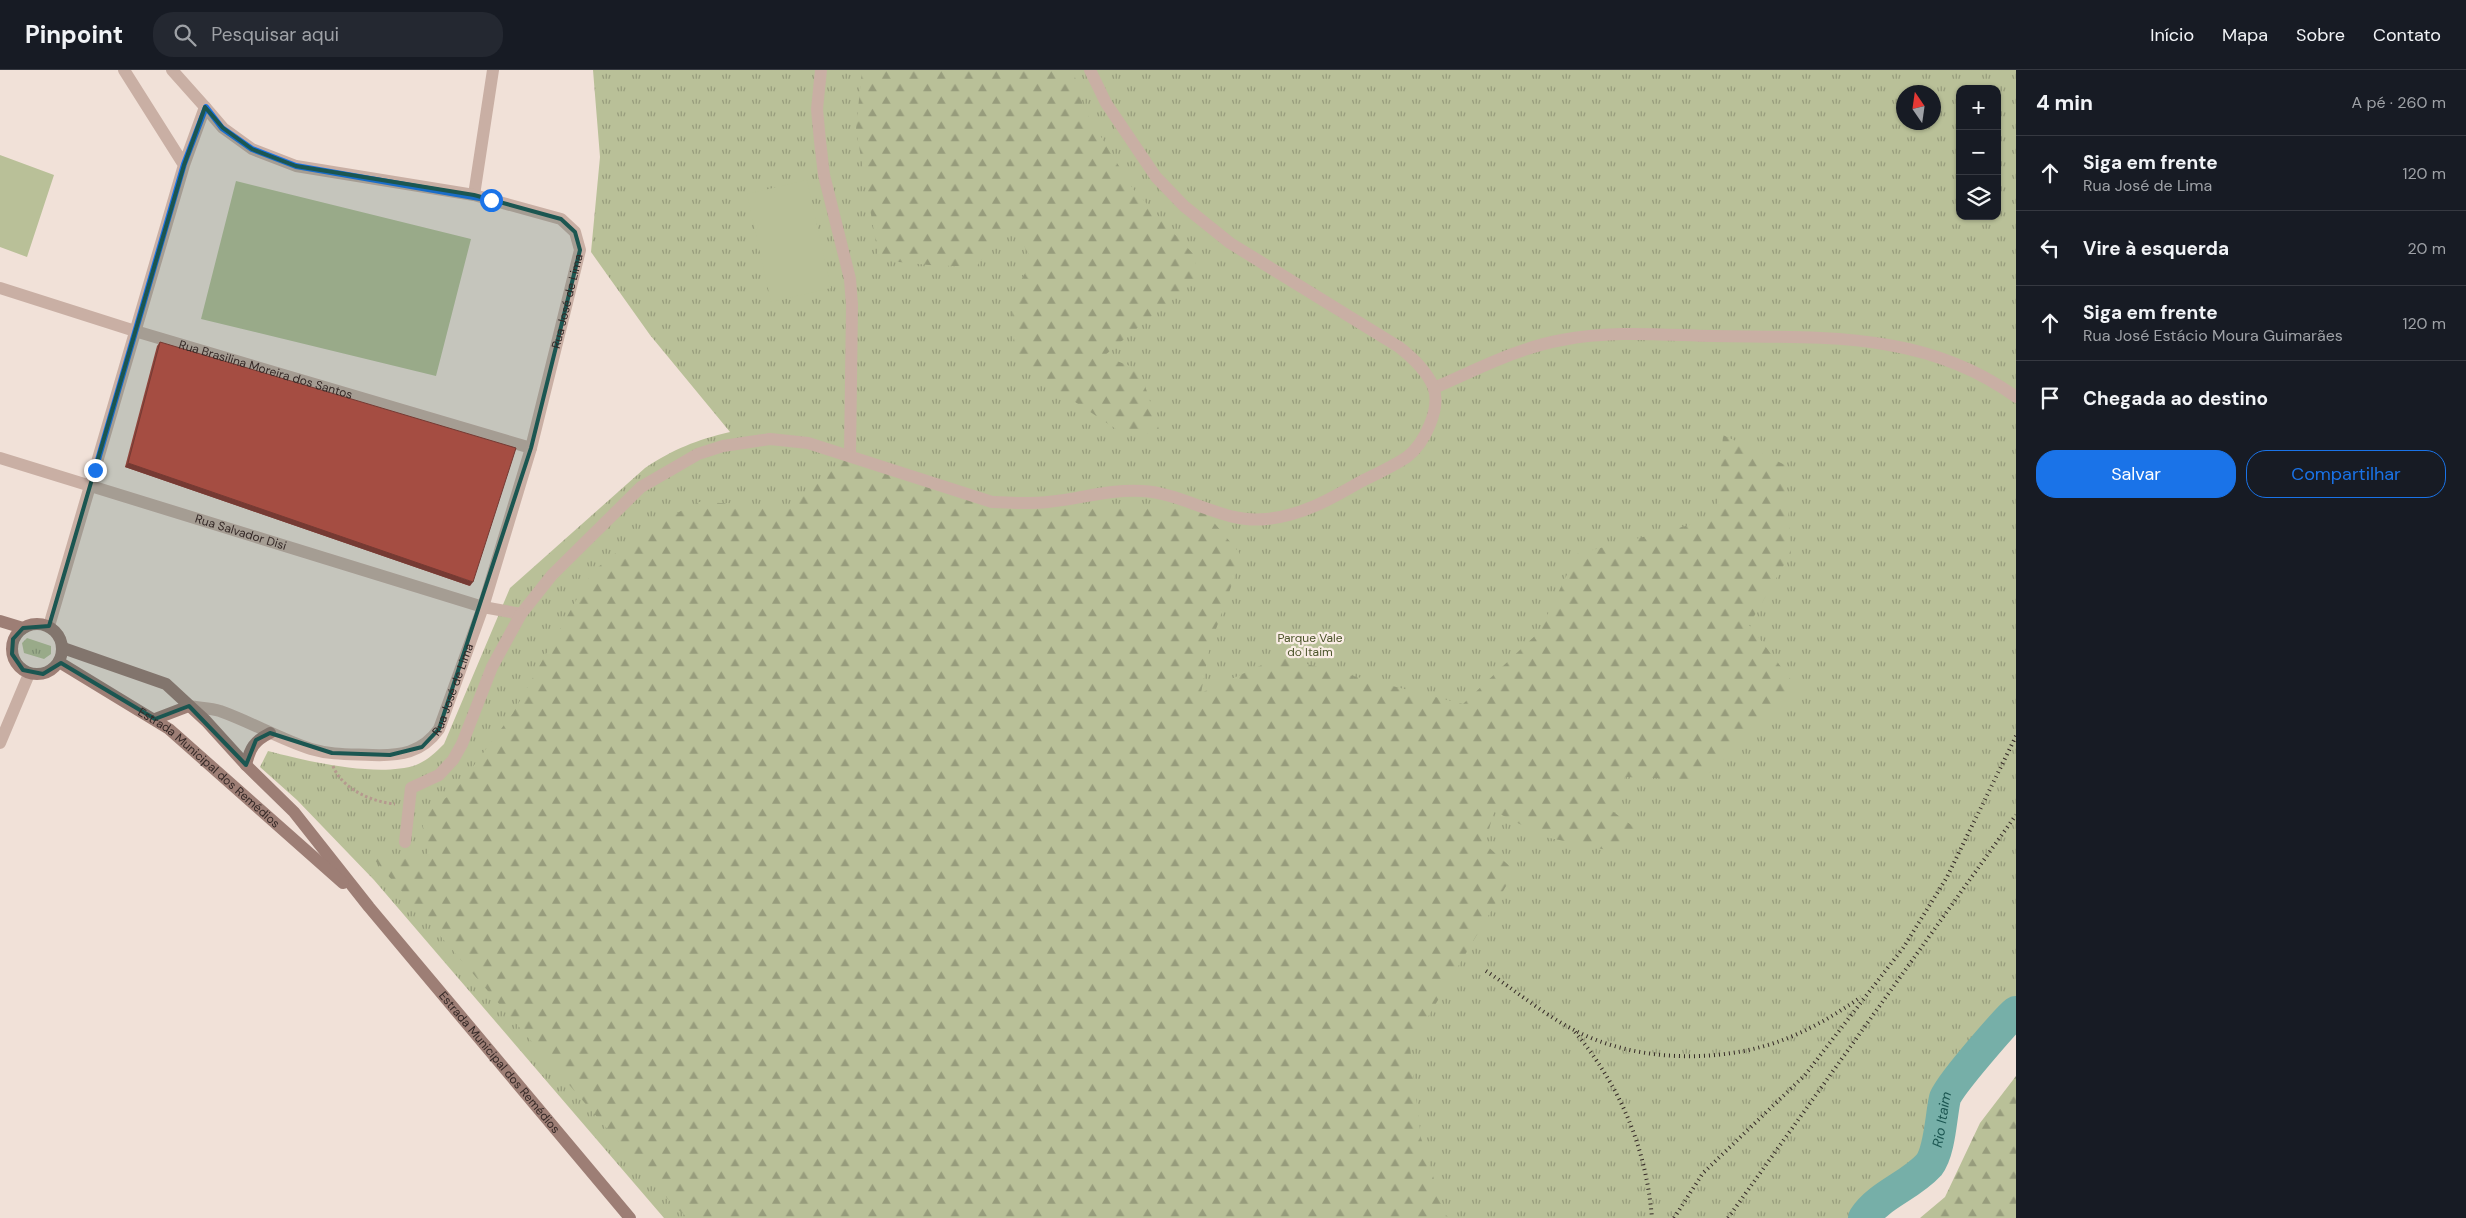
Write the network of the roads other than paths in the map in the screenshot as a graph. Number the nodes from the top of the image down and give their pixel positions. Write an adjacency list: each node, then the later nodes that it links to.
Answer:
1 (124, 70): 7 (street)
2 (172, 70): 6 (street, Rua José de Lima)
3 (494, 70): 8 (street)
4 (821, 70): 14 (street)
5 (1090, 70): 11 (street)
6 (206, 107): 7 (street); 8 (street, Rua José de Lima)
7 (184, 164): 10 (street)
8 (474, 195): 13 (street, Rua José de Lima)
9 (0, 288): 10 (street, Rua Brasilina Moreira dos Santos)
10 (135, 331): 13 (street, Rua Brasilina Moreira dos Santos); 16 (street)
11 (1434, 388): 12 (street); 14 (street)
12 (2016, 396)
13 (531, 448): 17 (street, Rua José de Lima)
14 (850, 455): 18 (street)
15 (0, 458): 16 (street, Rua Salvador Disi)
16 (90, 486): 17 (street, Rua Salvador Disi); 20 (street)
17 (482, 607): 18 (street, Rua Salvador Disi); 28 (street, Rua José de Lima)
18 (521, 614): 31 (street)
19 (0, 621): 21 (main road)
20 (49, 626): 21 (main road); 22 (main road)
21 (23, 628): 23 (main road)
22 (63, 648): 24 (main road); 26 (main road, Estrada Municipal dos Remédios)
23 (6, 652): 25 (main road)
24 (59, 662): 25 (main road); 27 (main road, Estrada Municipal dos Remédios)
25 (29, 674): 29 (street)
26 (189, 706): 27 (main road); 28 (street); 30 (main road, Estrada Municipal dos Remédios)
27 (155, 719): 32 (main road, Estrada Municipal dos Remédios)
28 (270, 733): 30 (main road)
29 (0, 743)
30 (246, 765): 32 (main road, Estrada Municipal dos Remédios)
31 (405, 842)
32 (369, 907): 33 (main road, Estrada Municipal dos Remédios)
33 (630, 1218)

